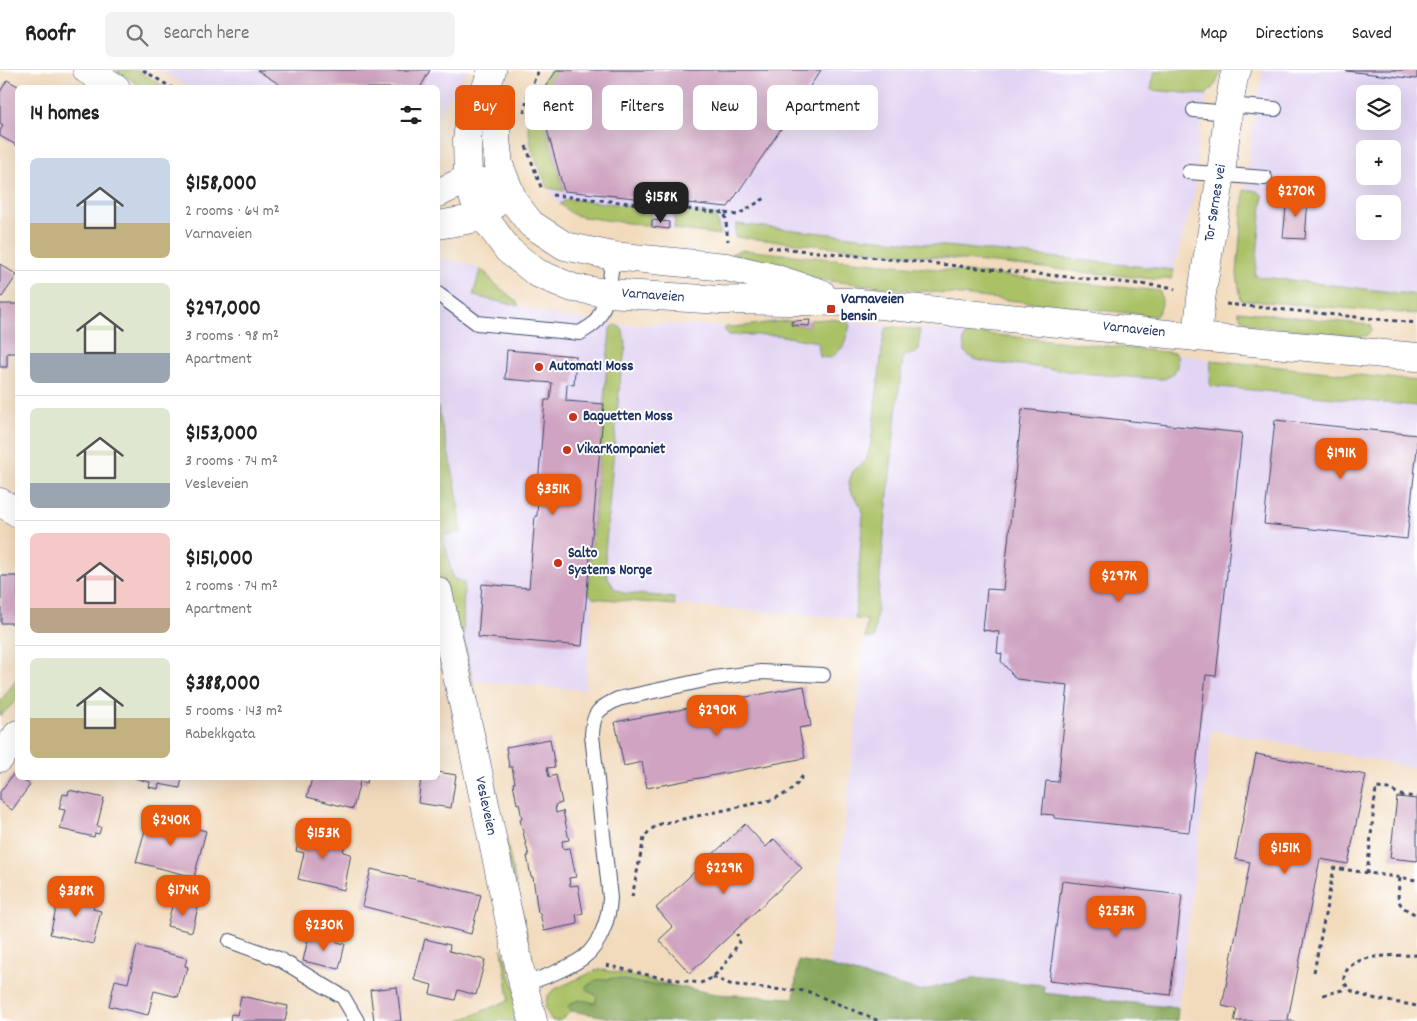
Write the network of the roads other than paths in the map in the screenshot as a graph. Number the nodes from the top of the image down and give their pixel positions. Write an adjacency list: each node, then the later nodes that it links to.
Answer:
1 (87, 70): 4 (street)
2 (492, 70): 5 (street)
3 (1237, 70): 6 (street, Tor Sørnes vei)
4 (111, 85)
5 (487, 85)
6 (1229, 109): 7 (lane); 8 (lane); 12 (street, Tor Sørnes vei)
7 (1275, 109)
8 (1194, 110)
9 (468, 130): 14 (street, Varnaveien)
10 (496, 130): 15 (street, Varnaveien)
11 (1189, 172): 12 (lane)
12 (1221, 174): 13 (lane); 23 (street, Tor Sørnes vei)
13 (1265, 178)
14 (468, 179): 15 (street); 16 (street); 17 (street, Varnaveien)
15 (507, 186): 17 (street); 19 (street, Varnaveien)
16 (440, 192)
17 (484, 217): 18 (street); 20 (street, Varnaveien)
18 (440, 225)
19 (614, 256): 20 (lane); 22 (street, Varnaveien)
20 (608, 293): 21 (lane); 22 (street, Varnaveien)
21 (440, 295)
22 (850, 302): 23 (street, Varnaveien)
23 (1197, 337): 24 (street, Varnaveien)
24 (1417, 357)
25 (0, 502): 26 (street)
26 (15, 511)
27 (440, 600): 32 (street, Vesleveien)
28 (823, 675): 32 (lane)
29 (15, 738): 30 (street)
30 (0, 758)
31 (230, 941): 33 (lane)
32 (523, 984): 34 (street, Vesleveien)
33 (358, 1021)
34 (533, 1021)

